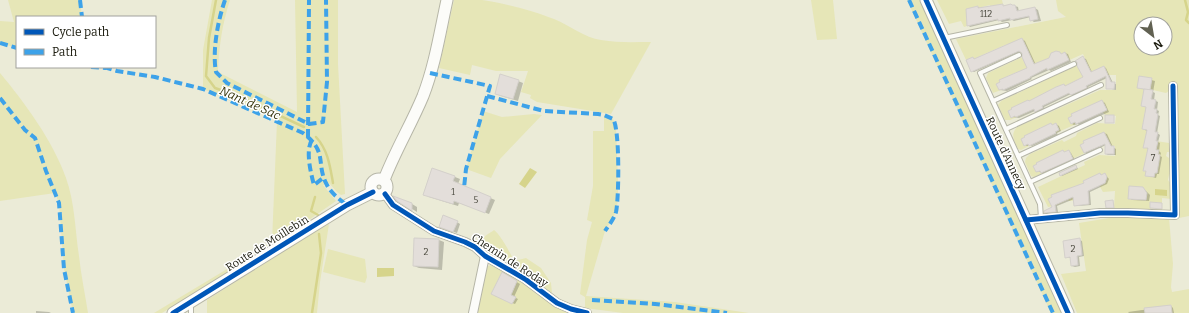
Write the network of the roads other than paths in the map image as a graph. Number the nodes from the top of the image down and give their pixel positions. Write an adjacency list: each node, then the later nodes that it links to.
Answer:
1 (447, 0): 14 (street)
2 (926, 0): 4 (street, Route d'Annecy)
3 (1007, 26): 4 (lane)
4 (944, 38): 19 (street, Route d'Annecy)
5 (1019, 55): 9 (lane)
6 (1074, 64): 9 (lane)
7 (1101, 85): 11 (lane)
8 (1173, 86): 18 (street)
9 (993, 101): 11 (lane)
10 (1100, 118): 13 (lane)
11 (1006, 129): 13 (lane)
12 (1100, 150): 15 (lane)
13 (1018, 156): 15 (lane)
14 (384, 180): 16 (street); 17 (street)
15 (1030, 182): 18 (lane)
16 (373, 192): 17 (street); 21 (street, Route de Moillebin)
17 (385, 194): 20 (street, Chemin de Roday)
18 (1042, 218): 19 (street)
19 (1026, 220): 25 (street, Route d'Annecy)
20 (484, 256): 23 (street); 24 (street, Chemin de Roday)
21 (190, 308): 22 (street, Route de Moillebin)
22 (173, 313)
23 (473, 313)
24 (587, 313)
25 (1068, 313)

